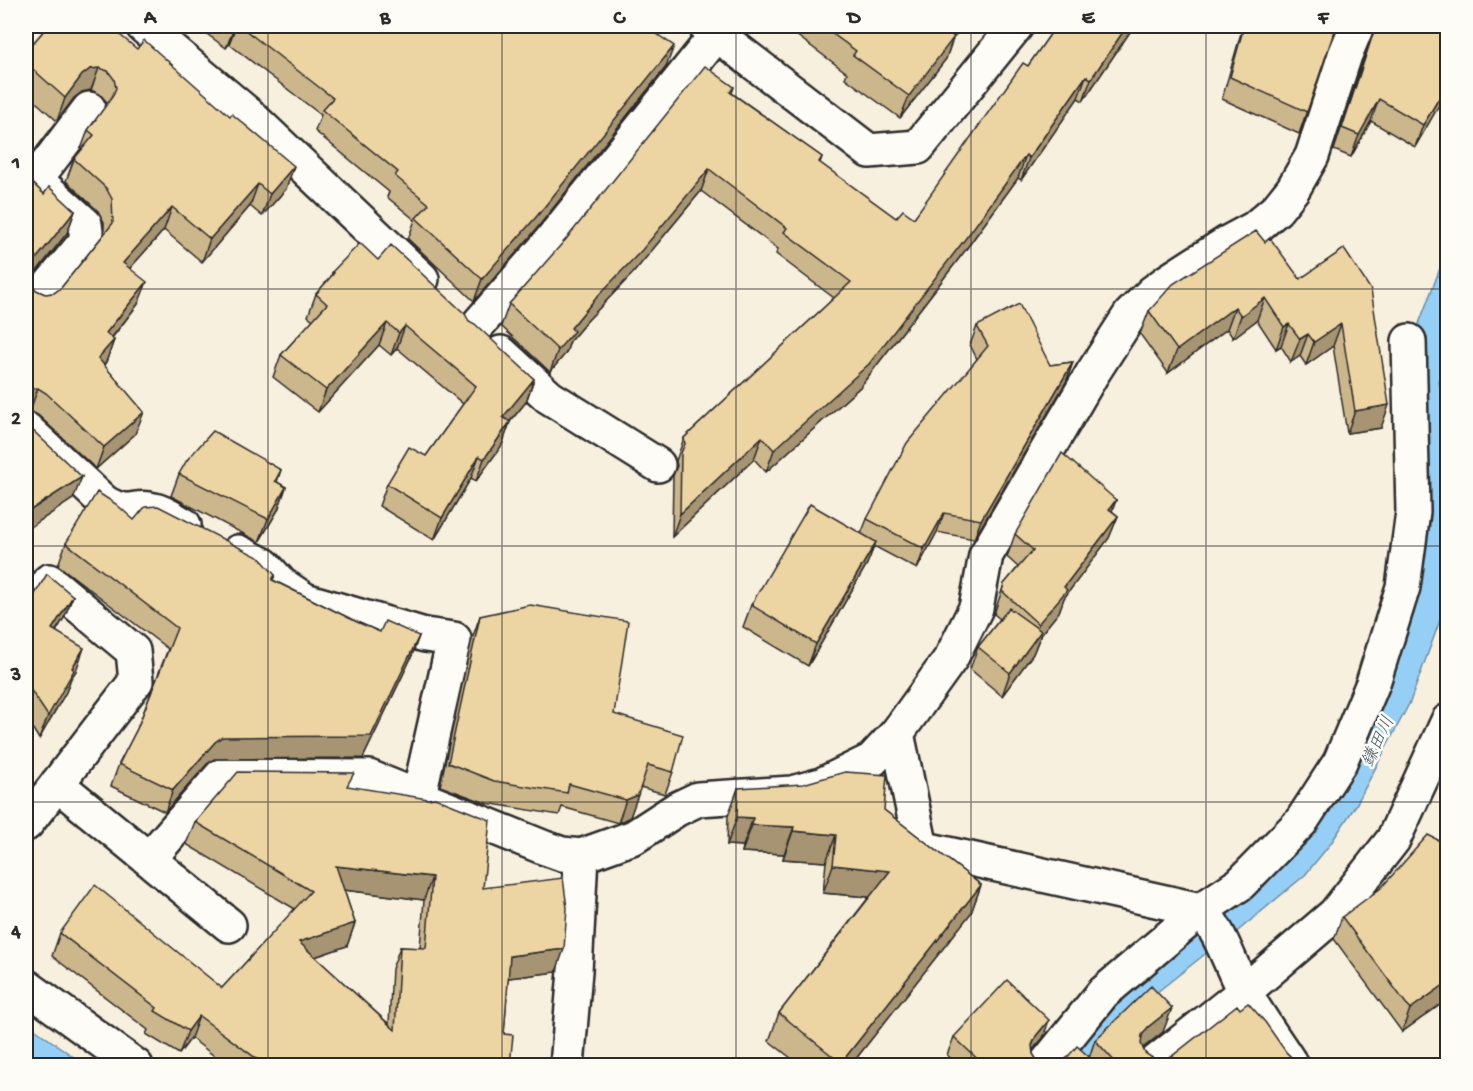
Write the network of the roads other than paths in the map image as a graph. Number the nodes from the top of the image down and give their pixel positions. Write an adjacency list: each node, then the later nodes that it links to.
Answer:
1 (143, 26): 8 (street)
2 (1016, 26): 4 (street)
3 (1357, 26): 14 (street)
4 (711, 30): 8 (street)
5 (89, 109): 6 (street)
6 (30, 176): 7 (street)
7 (39, 298)
8 (474, 329): 11 (street)
9 (1409, 341): 20 (street)
10 (26, 429): 16 (street)
11 (658, 465)
12 (49, 581): 15 (street)
13 (1448, 721): 23 (street)
14 (897, 734): 18 (street); 20 (street)
15 (57, 784): 17 (street); 19 (street)
16 (418, 799): 18 (street); 19 (street)
17 (26, 824)
18 (581, 856): 25 (street)
19 (149, 859): 21 (street)
20 (1205, 914): 23 (street); 26 (street)
21 (229, 925)
22 (26, 986): 24 (street)
23 (1244, 992): 27 (street); 28 (street)
24 (136, 1065)
25 (567, 1065)
26 (1044, 1065)
27 (1151, 1065)
28 (1292, 1065)

